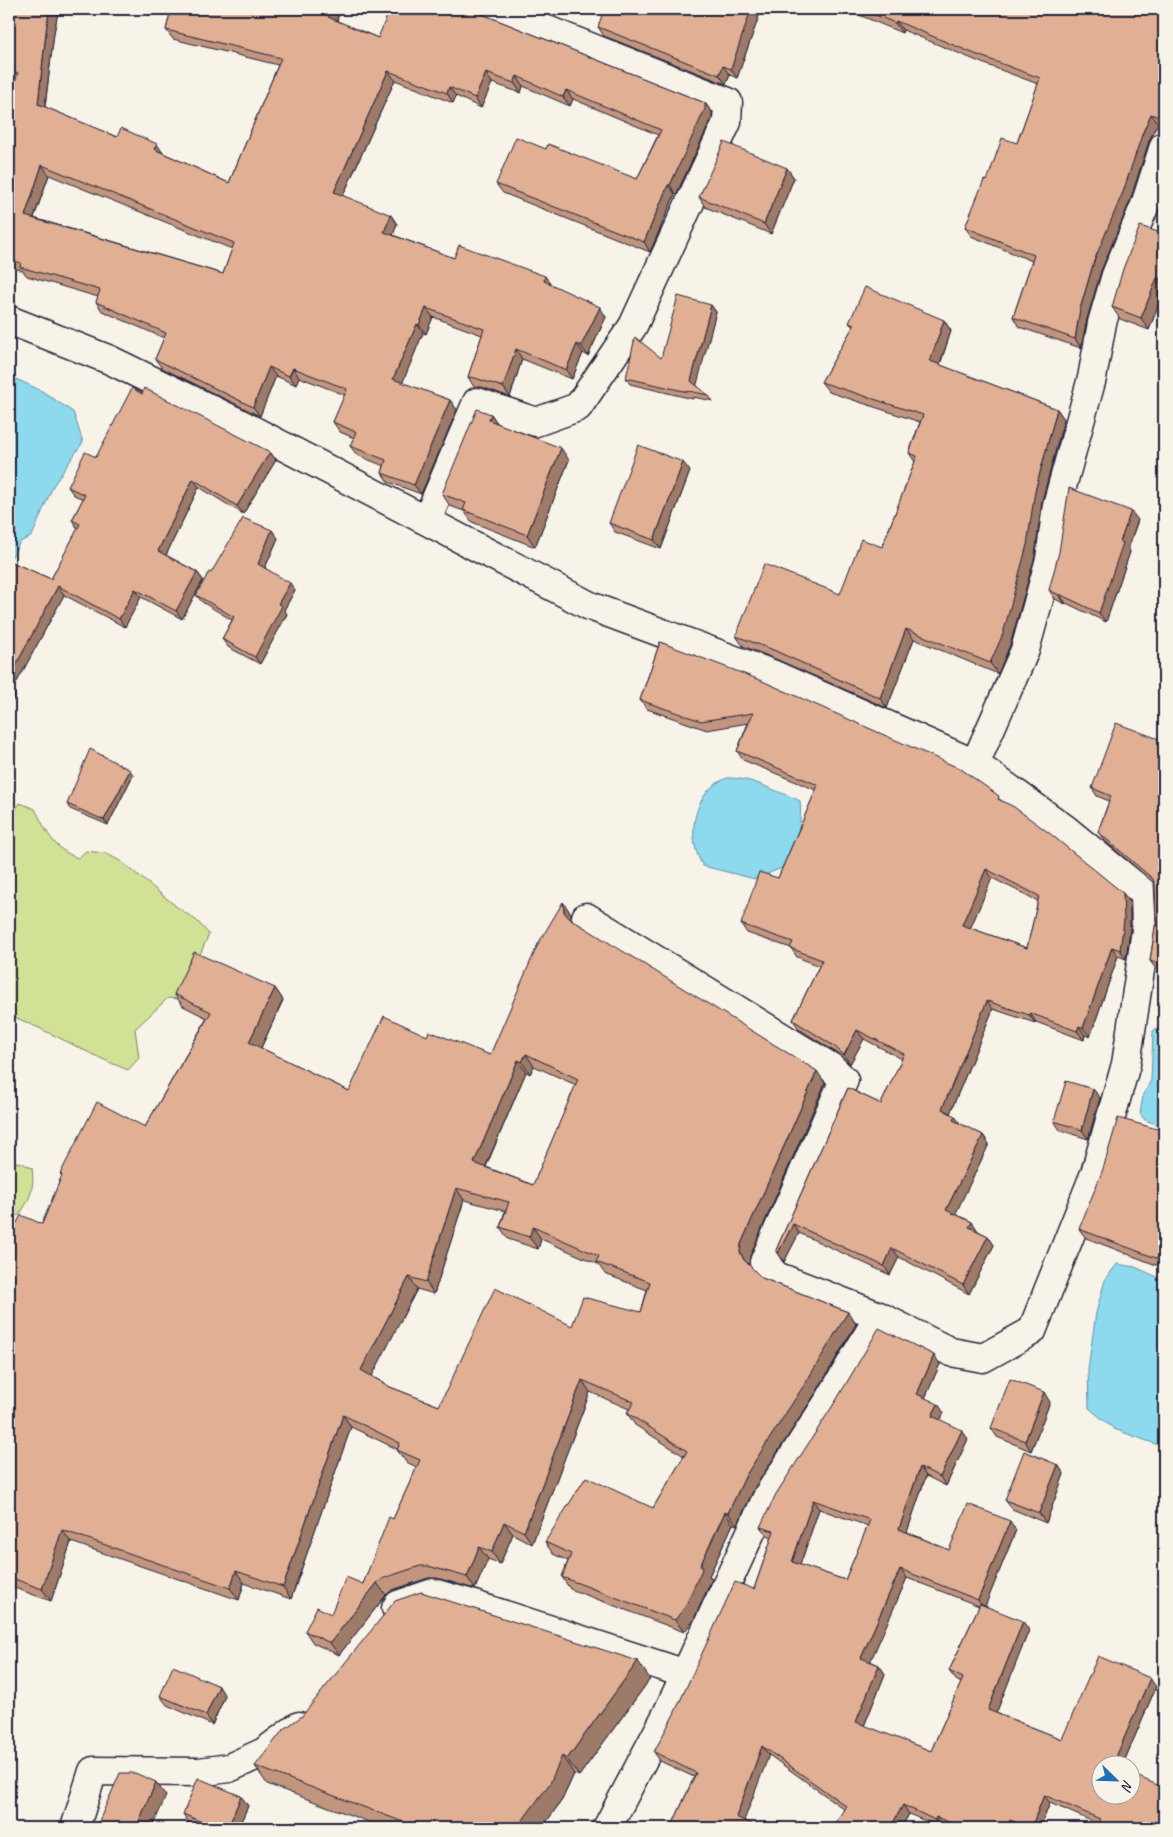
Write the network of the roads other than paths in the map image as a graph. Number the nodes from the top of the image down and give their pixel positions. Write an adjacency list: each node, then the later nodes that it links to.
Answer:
1 (494, 9): 4 (street)
2 (1164, 146): 5 (street)
3 (9, 320): 4 (street)
4 (427, 520): 5 (street)
5 (975, 764): 7 (street)
6 (586, 917): 8 (street)
7 (1155, 931): 8 (street)
8 (878, 1316): 10 (street)
9 (382, 1626): 10 (street)
10 (686, 1674): 13 (street)
11 (314, 1710): 12 (street)
12 (74, 1828)
13 (607, 1828)

